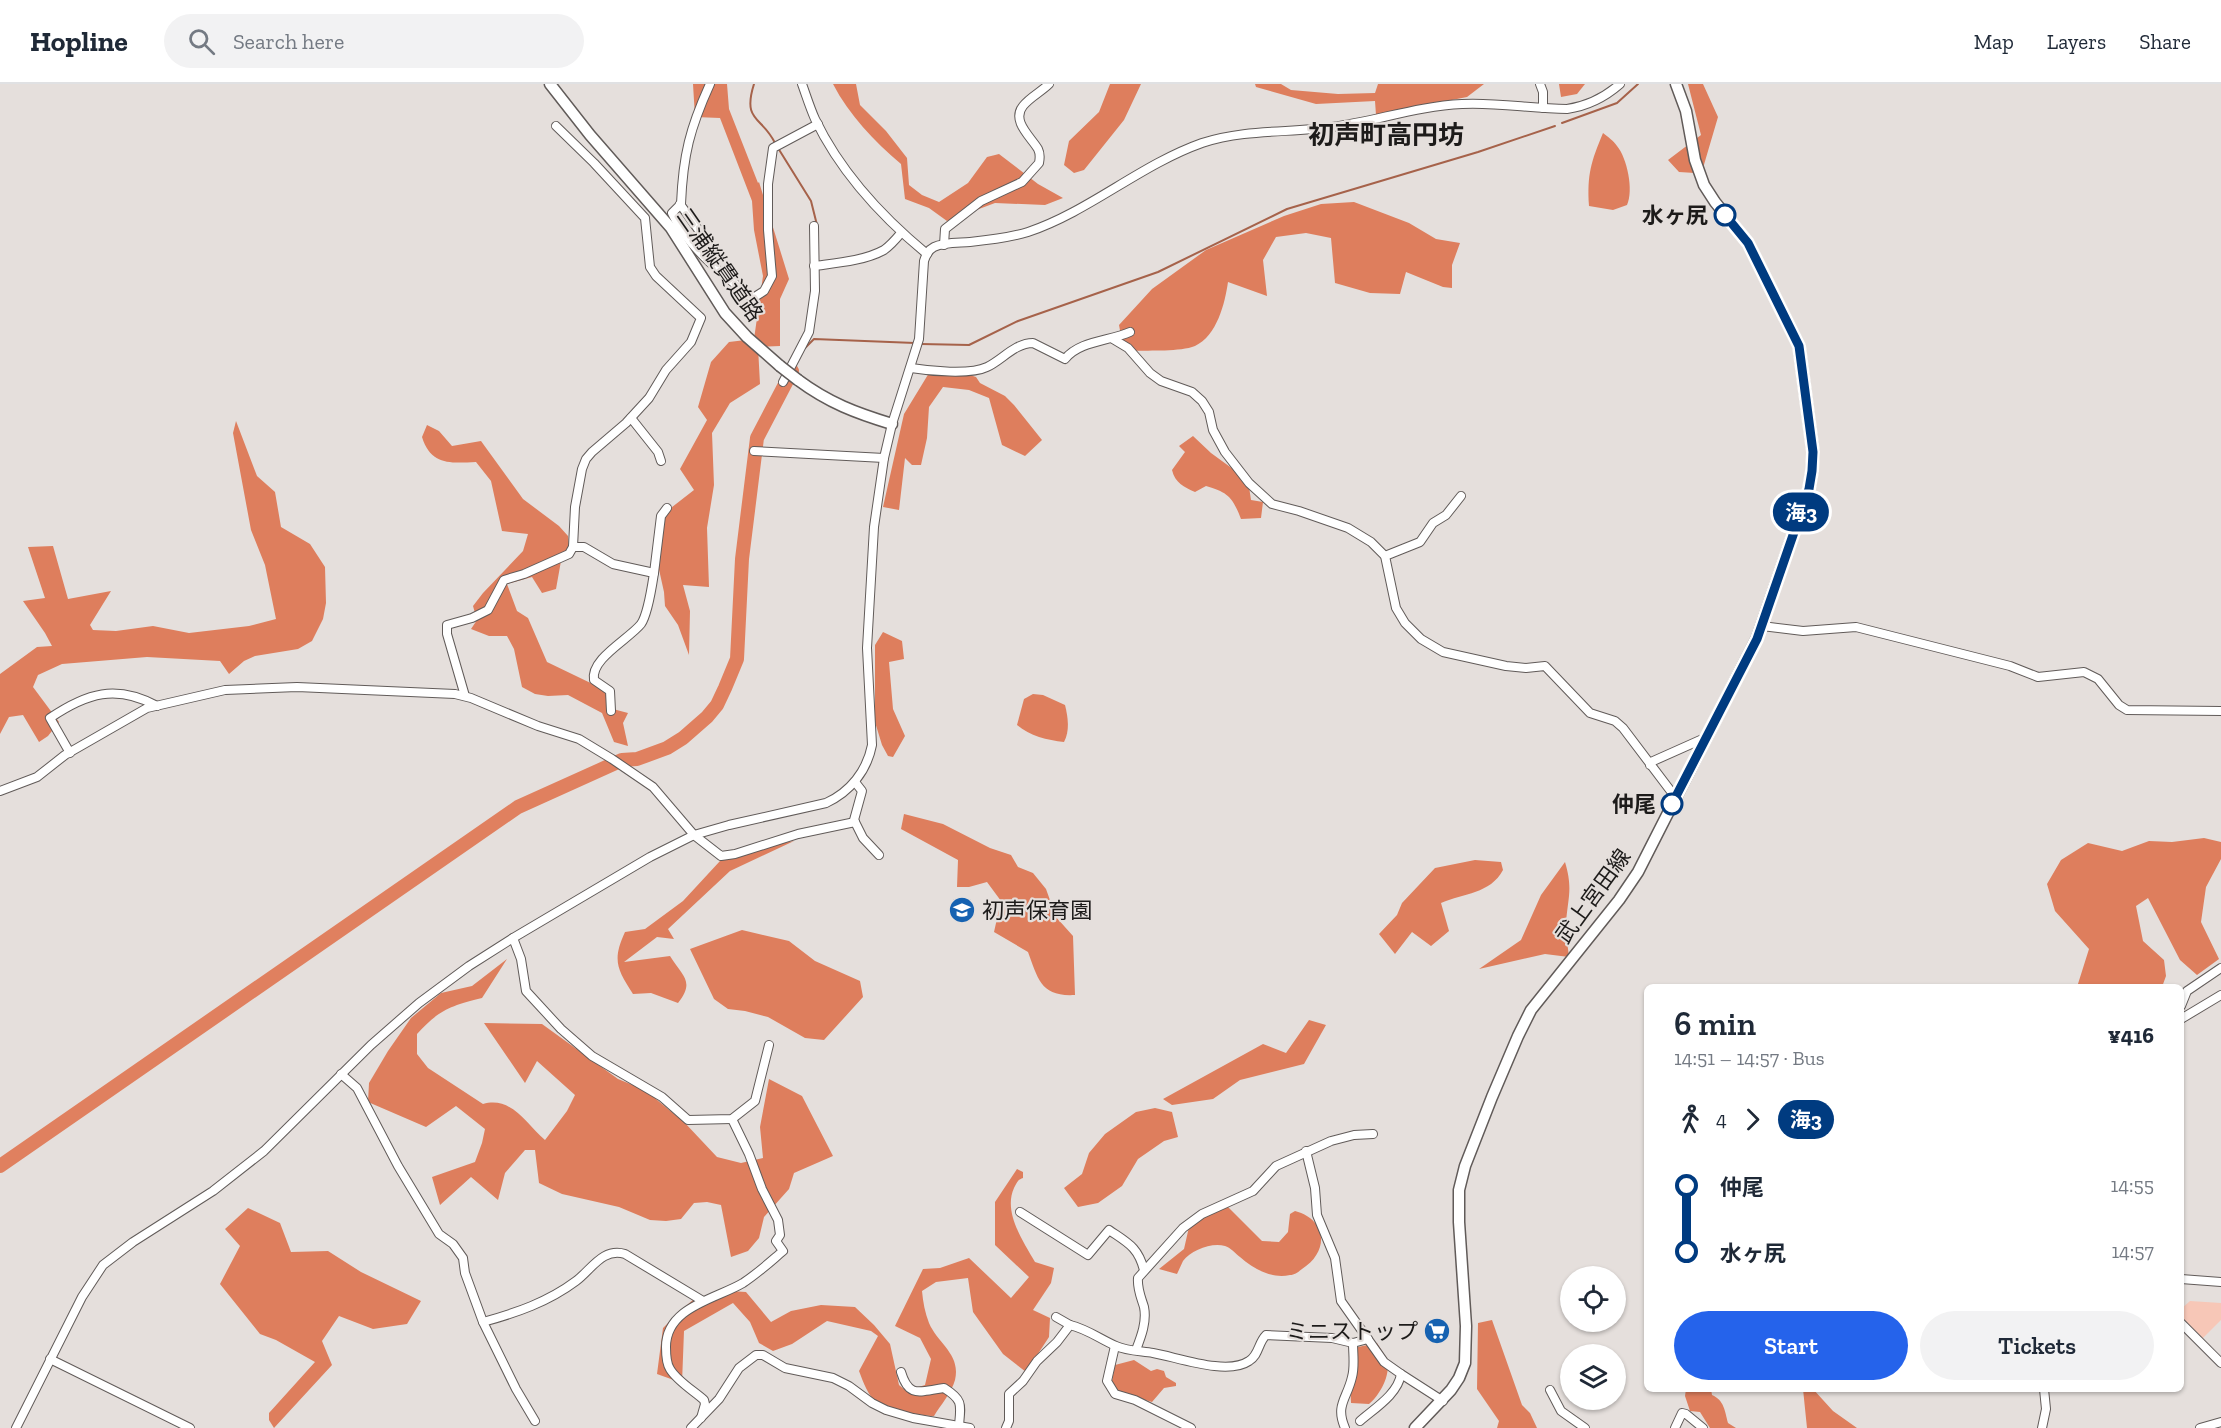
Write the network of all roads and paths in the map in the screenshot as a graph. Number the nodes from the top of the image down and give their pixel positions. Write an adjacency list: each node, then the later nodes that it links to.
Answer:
1 (550, 84): 23 (main road, 三浦縦貫道路, bridge)
2 (710, 84): 11 (street)
3 (802, 84): 9 (street)
4 (1049, 84): 14 (street)
5 (1540, 84): 8 (street)
6 (1620, 84): 8 (street)
7 (1676, 84): 32 (main road, 武上宮田線)
8 (1543, 108): 14 (street)
9 (818, 124): 11 (street); 13 (street)
10 (556, 126): 22 (street)
11 (680, 204): 15 (street)
12 (813, 226): 17 (street)
13 (901, 233): 16 (street); 17 (street)
14 (944, 245): 16 (street)
15 (715, 253)
16 (927, 254): 20 (street)
17 (817, 266): 21 (street)
18 (1130, 332): 19 (street)
19 (1113, 339): 20 (street); 30 (street)
20 (911, 368): 23 (street)
21 (783, 382)
22 (631, 417): 26 (street); 29 (street)
23 (892, 424): 25 (street)
24 (756, 451): 25 (street)
25 (884, 458): 40 (street)
26 (661, 461)
27 (1461, 496): 30 (street)
28 (667, 508): 31 (street)
29 (573, 546): 31 (street); 33 (street)
30 (1385, 556): 39 (street)
31 (654, 573): 35 (street)
32 (1762, 626): 36 (street); 37 (main road, 武上宮田線)
33 (465, 696): 34 (street); 44 (street)
34 (157, 706): 38 (street); 38 (street)
35 (611, 711)
36 (2221, 711)
37 (1707, 737): 39 (street); 42 (main road, 武上宮田線)
38 (70, 753): 41 (street)
39 (1650, 765): 42 (street)
40 (855, 782): 43 (street); 44 (street)
41 (0, 791)
42 (1676, 798): 75 (main road, 武上宮田線)
43 (855, 822): 44 (street); 45 (street)
44 (694, 835): 46 (street)
45 (879, 855)
46 (513, 938): 52 (street); 53 (street)
47 (2221, 968): 49 (street)
48 (2221, 995): 50 (street)
49 (2184, 999)
50 (2184, 1015)
51 (769, 1045): 53 (street)
52 (341, 1074): 62 (street); 69 (street)
53 (732, 1119): 60 (street)
54 (1373, 1134): 55 (street)
55 (1306, 1151): 57 (street); 65 (street)
56 (1020, 1212): 57 (street)
57 (1144, 1270): 68 (street)
58 (2184, 1279): 59 (street)
59 (2221, 1282)
60 (703, 1302): 62 (street); 76 (street)
61 (1056, 1317): 63 (street)
62 (483, 1322): 77 (street)
63 (1070, 1325): 67 (street); 85 (street)
64 (2184, 1326): 70 (street)
65 (1368, 1339): 66 (street); 72 (street)
66 (1353, 1343): 68 (street); 87 (street)
67 (1115, 1346): 68 (street); 86 (street)
68 (1136, 1350)
69 (50, 1359): 81 (street); 82 (street)
70 (2221, 1363)
71 (901, 1372): 80 (street)
72 (1401, 1374): 75 (street); 78 (street)
73 (1550, 1390): 89 (street)
74 (2044, 1392): 92 (street)
75 (1443, 1401): 88 (main road, 武上宮田線)
76 (701, 1418): 80 (street); 83 (street)
77 (535, 1421)
78 (1360, 1421)
79 (2221, 1422): 93 (street)
80 (959, 1425): 84 (street)
81 (16, 1428)
82 (190, 1428)
83 (691, 1428)
84 (970, 1428)
85 (1006, 1428)
86 (1191, 1428)
87 (1345, 1428)
88 (1415, 1428)
89 (1585, 1428)
90 (1675, 1428): 91 (street)
91 (1703, 1428)
92 (2042, 1428)
93 (2199, 1428)

